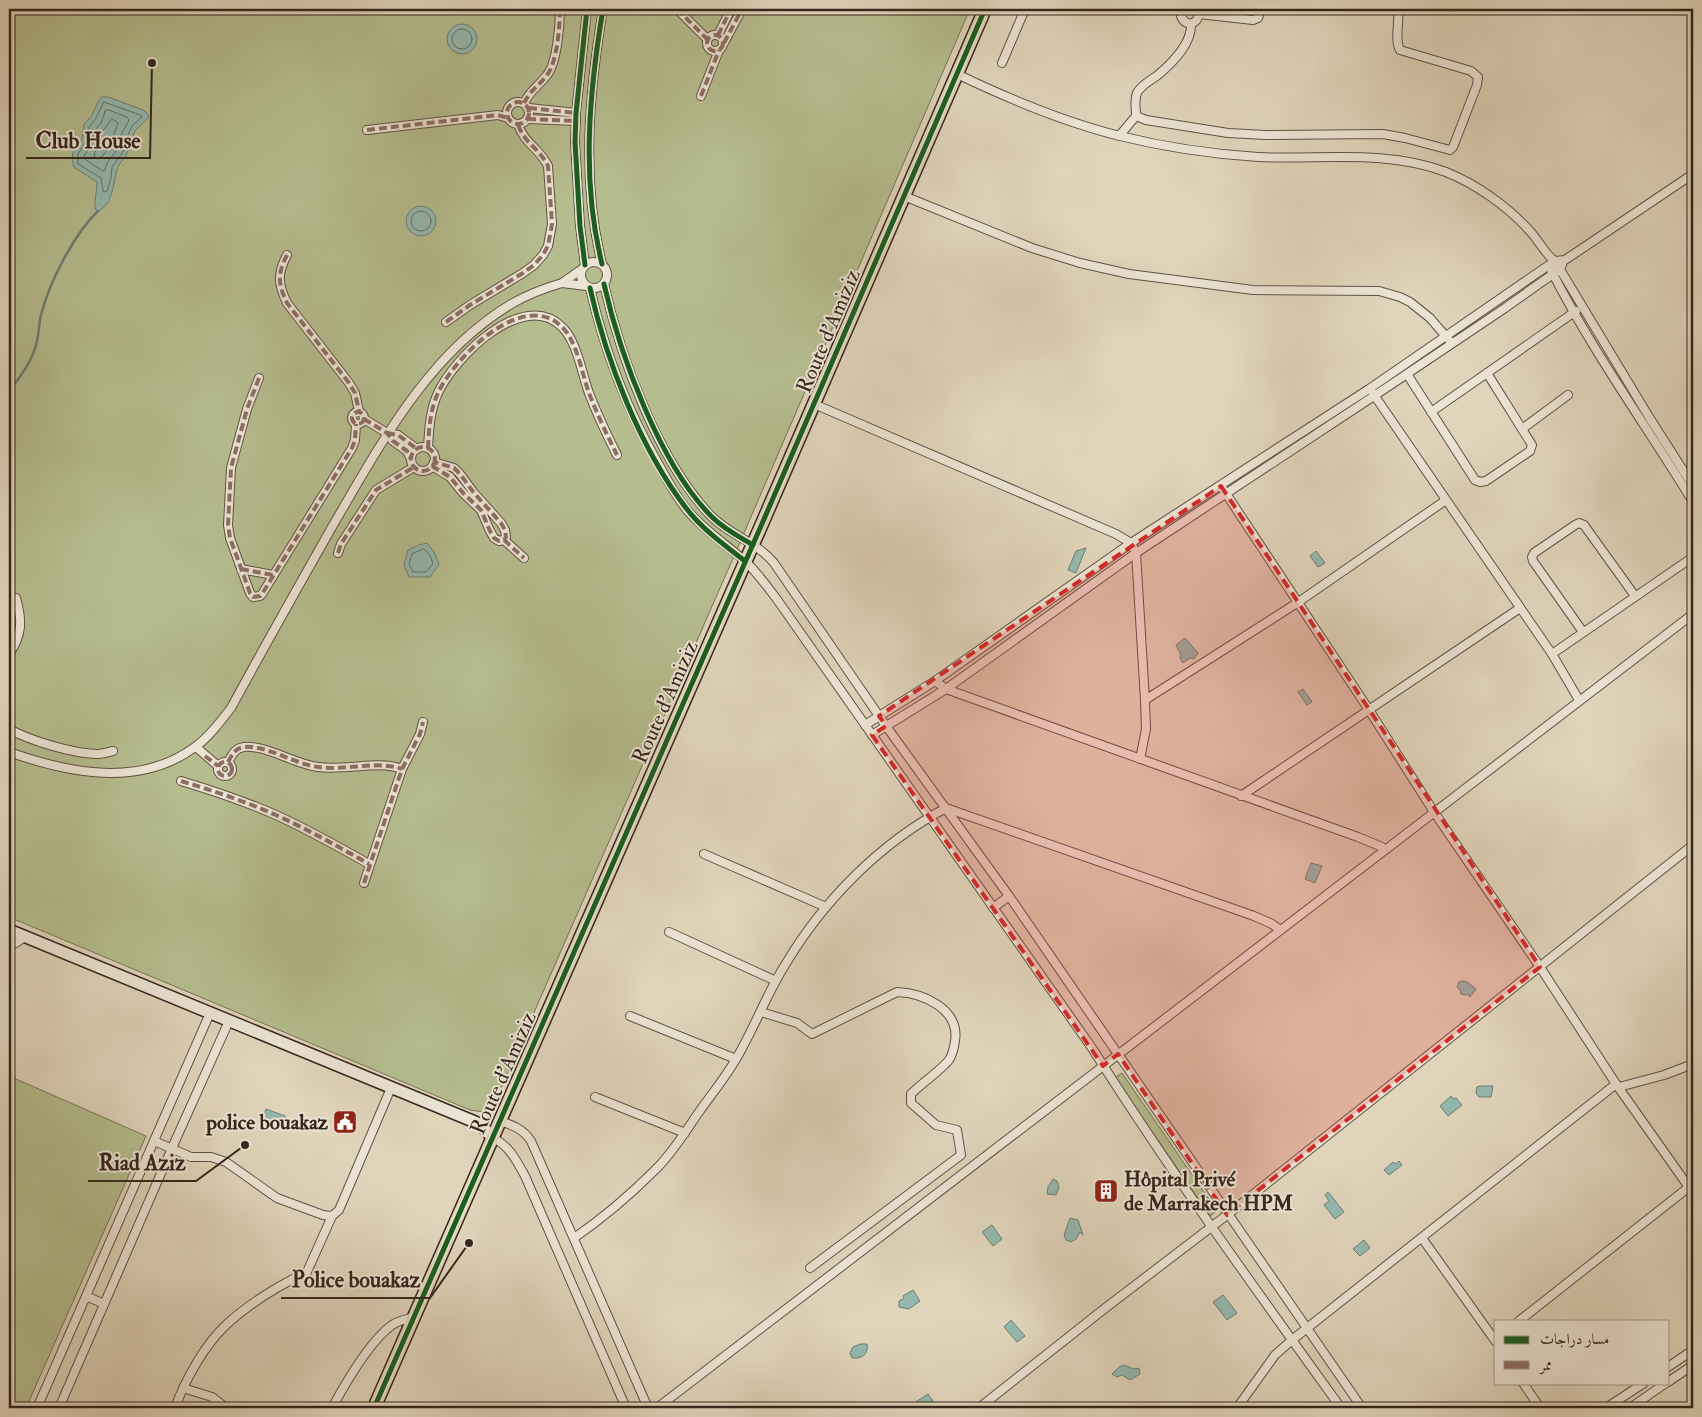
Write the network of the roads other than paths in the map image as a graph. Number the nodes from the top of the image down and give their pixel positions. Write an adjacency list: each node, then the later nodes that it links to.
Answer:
1 (560, 9): 20 (street)
2 (587, 9): 24 (street)
3 (603, 9): 35 (street)
4 (677, 9): 15 (street)
5 (731, 9): 14 (street)
6 (742, 9): 16 (street)
7 (985, 9): 18 (main road, Route d'Amiziz)
8 (1025, 9): 17 (street)
9 (1184, 9): 13 (street)
10 (1261, 9): 12 (street)
11 (1398, 9): 23 (street)
12 (1198, 12): 13 (street)
13 (1191, 24): 23 (street)
14 (718, 35): 15 (street); 16 (street)
15 (708, 39): 16 (street)
16 (721, 47): 19 (street)
17 (1002, 63)
18 (957, 74): 29 (street); 31 (main road, Route d'Amiziz)
19 (701, 96)
20 (527, 106): 21 (street); 24 (street); 26 (street)
21 (507, 108): 22 (street); 25 (street)
22 (498, 115): 25 (street); 28 (street)
23 (1136, 116): 29 (street)
24 (576, 117): 26 (street); 36 (street)
25 (508, 118): 27 (street)
26 (528, 119): 27 (street)
27 (518, 124): 44 (street)
28 (367, 130)
29 (1119, 136): 34 (street)
30 (1693, 174): 33 (street)
31 (904, 196): 45 (street); 53 (main road, Route d'Amiziz)
32 (287, 255): 54 (street)
33 (1564, 260): 34 (street); 37 (street)
34 (1551, 261): 37 (street); 38 (street); 45 (street)
35 (602, 264): 36 (street); 40 (street)
36 (583, 267): 39 (street); 41 (street)
37 (1560, 269): 38 (street); 42 (street)
38 (1553, 274): 43 (street); 46 (street)
39 (562, 283): 41 (street); 59 (street)
40 (604, 284): 41 (street); 73 (street)
41 (588, 286): 78 (street)
42 (1582, 307): 43 (street); 67 (street)
43 (1573, 312): 48 (street); 70 (street)
44 (446, 322)
45 (1446, 336): 46 (street); 50 (street)
46 (1452, 343): 47 (street)
47 (1407, 374): 52 (street); 55 (street)
48 (1487, 374): 55 (street); 58 (street)
49 (259, 378): 79 (street)
50 (1369, 388): 52 (street); 66 (street)
51 (1568, 395): 58 (street)
52 (1374, 396): 68 (street); 69 (street)
53 (814, 404): 72 (street); 73 (main road, Route d'Amiziz)
54 (359, 411): 56 (street); 57 (street)
55 (1431, 412): 58 (street)
56 (364, 419): 57 (street); 59 (street)
57 (356, 424): 80 (street)
58 (1522, 429)
59 (388, 434): 61 (street); 63 (street); 100 (street)
60 (428, 448): 61 (street); 62 (street); 64 (street)
61 (417, 449): 63 (street)
62 (617, 455)
63 (411, 459): 65 (street)
64 (433, 464): 65 (street); 71 (street); 71 (street)
65 (414, 467): 74 (street)
66 (1221, 486): 68 (street); 72 (street)
67 (1693, 486)
68 (1227, 495): 75 (street); 83 (street)
69 (1446, 500): 83 (street); 84 (street)
70 (1693, 502)
71 (504, 540): 77 (street)
72 (1131, 543): 75 (street); 89 (street)
73 (752, 545): 78 (main road, Route d'Amiziz); 94 (street)
74 (338, 553)
75 (1136, 553): 90 (street); 91 (street)
76 (1693, 557): 81 (street)
77 (524, 558)
78 (745, 561): 96 (street); 140 (main road, Route d'Amiziz)
79 (241, 570): 80 (street); 80 (street)
80 (273, 575)
81 (1635, 596): 86 (street); 86 (street)
82 (16, 598): 87 (street)
83 (1297, 603): 91 (street); 93 (street)
84 (1520, 608): 88 (street); 93 (street)
85 (1693, 614): 92 (street)
86 (1583, 632): 88 (street)
87 (9, 654)
88 (1552, 654): 92 (street)
89 (936, 681): 90 (street); 94 (street)
90 (946, 689): 97 (street); 103 (street)
91 (1145, 700): 103 (street)
92 (1579, 700): 112 (street)
93 (1369, 710): 110 (street); 112 (street)
94 (879, 716): 96 (street); 97 (street)
95 (423, 722): 106 (street)
96 (865, 725): 99 (street)
97 (886, 726): 99 (street); 111 (street)
98 (9, 729): 101 (street)
99 (872, 735): 113 (street)
100 (196, 747): 102 (street); 105 (street)
101 (113, 751)
102 (9, 752)
103 (1140, 759): 110 (street)
104 (228, 762): 105 (street); 106 (street); 107 (street)
105 (218, 766): 107 (street)
106 (402, 769): 117 (street)
107 (222, 775): 109 (street)
108 (181, 780): 109 (street)
109 (217, 792): 117 (street)
110 (1241, 796): 115 (street)
111 (946, 808): 113 (street); 119 (street); 123 (street)
112 (1434, 812): 115 (street); 127 (street)
113 (928, 817): 120 (street); 121 (street)
114 (1693, 845): 127 (street)
115 (1384, 850): 123 (street)
116 (704, 854): 120 (street)
117 (369, 864): 118 (street)
118 (364, 883)
119 (1009, 896): 121 (street); 133 (street)
120 (826, 907): 128 (street)
121 (993, 908): 136 (street)
122 (9, 930): 125 (street)
123 (1280, 930): 133 (street)
124 (669, 932): 128 (street)
125 (26, 937): 126 (street); 130 (street)
126 (9, 948)
127 (1540, 967): 137 (street); 147 (street)
128 (776, 981): 129 (street)
129 (761, 1012): 134 (street); 152 (street)
130 (210, 1013): 132 (street); 144 (street)
131 (630, 1016): 134 (street)
132 (229, 1021): 138 (street); 145 (street)
133 (1118, 1054): 136 (street); 147 (street)
134 (736, 1060): 142 (street)
135 (1693, 1064): 137 (street)
136 (1103, 1066): 149 (street); 176 (street)
137 (1618, 1085): 146 (street); 151 (street)
138 (391, 1088): 141 (street); 148 (street)
139 (595, 1096): 142 (street)
140 (499, 1121): 141 (street); 143 (main road, Route d'Amiziz); 150 (street)
141 (480, 1124): 143 (street)
142 (684, 1133): 150 (street)
143 (492, 1137): 155 (main road, Route d'Amiziz); 174 (street)
144 (154, 1141): 145 (street); 153 (street)
145 (172, 1148): 148 (street); 154 (street)
146 (1691, 1190): 156 (street)
147 (1227, 1215): 149 (street); 157 (street)
148 (332, 1216): 167 (street)
149 (1212, 1226): 158 (street); 177 (street)
150 (574, 1238): 175 (street)
151 (1422, 1238): 157 (street); 159 (street)
152 (810, 1268)
153 (86, 1296): 154 (street); 168 (street)
154 (104, 1304): 169 (street)
155 (414, 1317): 172 (street); 173 (main road, Route d'Amiziz)
156 (1520, 1320)
157 (1307, 1329): 158 (street); 180 (street)
158 (1292, 1340): 178 (street); 179 (street)
159 (1494, 1340)
160 (1693, 1350): 162 (street)
161 (1693, 1365): 163 (street)
162 (1670, 1366)
163 (1670, 1381)
164 (1524, 1384): 181 (street)
165 (1642, 1384): 182 (street)
166 (1666, 1384): 183 (street)
167 (182, 1388): 170 (street); 171 (street)
168 (37, 1408)
169 (59, 1408)
170 (175, 1408)
171 (226, 1408)
172 (332, 1408)
173 (374, 1408)
174 (626, 1408)
175 (648, 1408)
176 (656, 1408)
177 (979, 1408)
178 (1237, 1408)
179 (1341, 1408)
180 (1362, 1408)
181 (1540, 1408)
182 (1606, 1408)
183 (1630, 1408)

